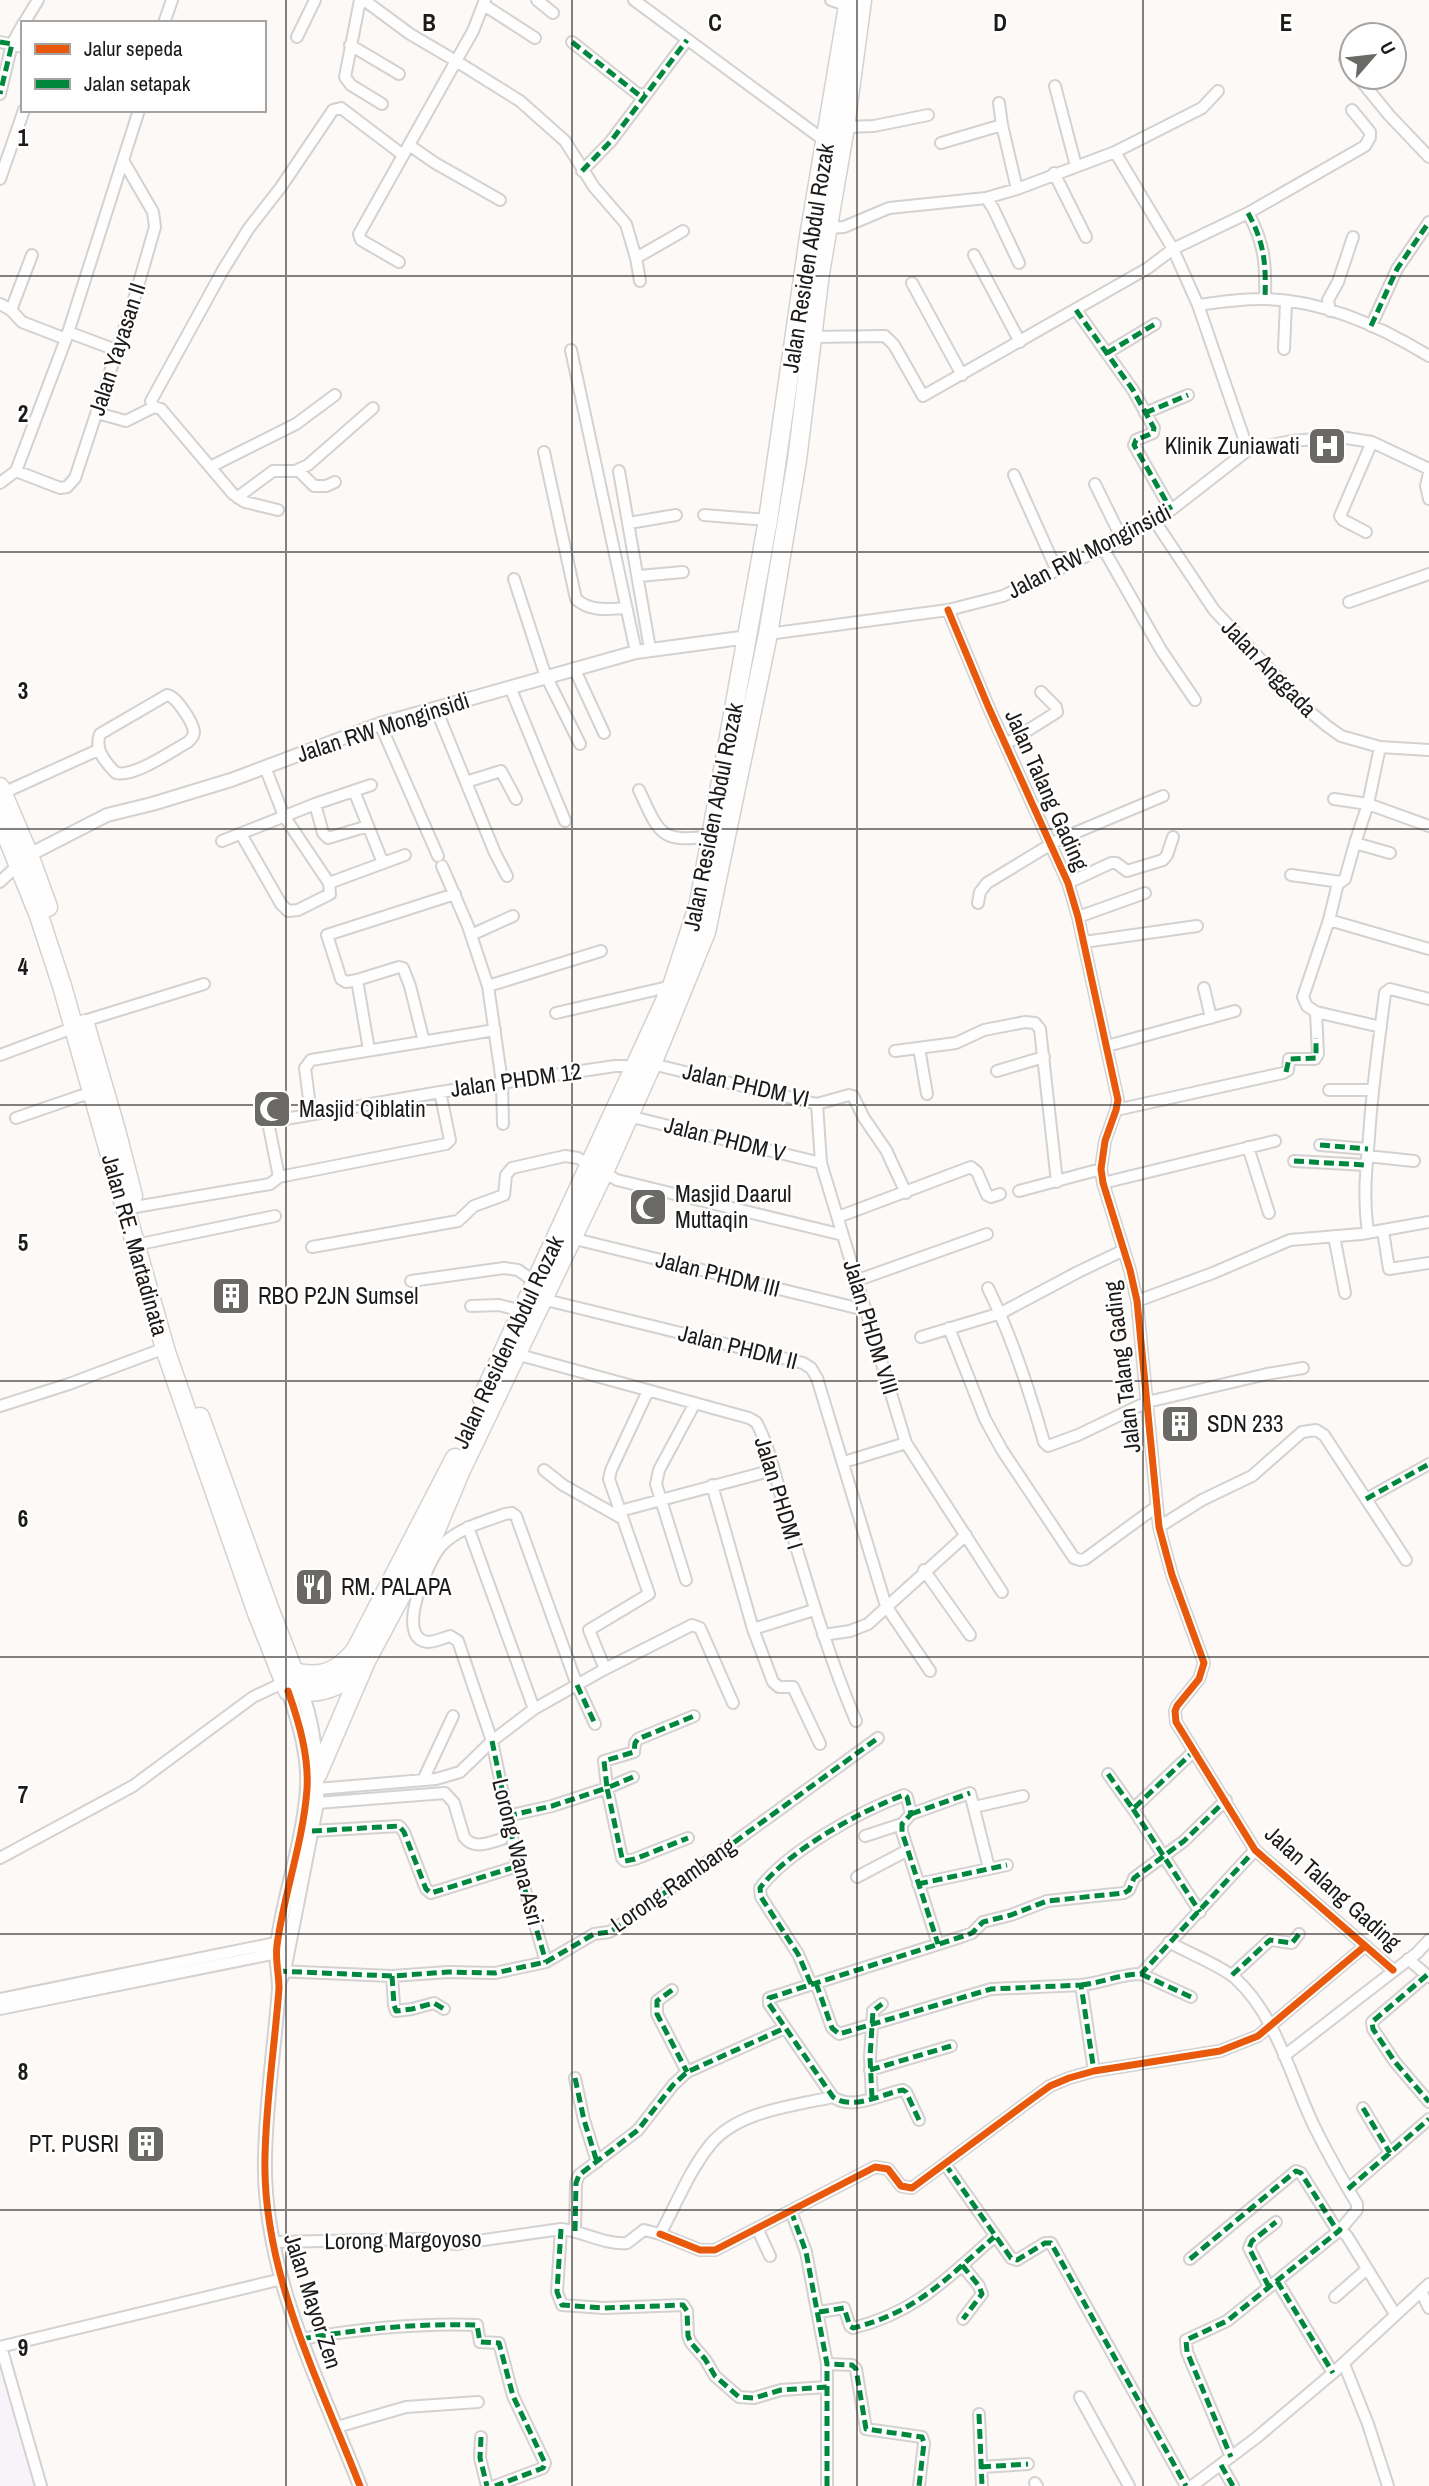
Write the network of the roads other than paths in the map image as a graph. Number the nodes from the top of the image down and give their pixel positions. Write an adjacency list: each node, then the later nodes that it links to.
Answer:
1 (38, 0): 10 (street)
2 (172, 0): 11 (street)
3 (315, 0): 13 (street)
4 (362, 0): 18 (street); 19 (street)
5 (537, 0): 9 (street)
6 (634, 0): 15 (street)
7 (485, 3): 14 (street); 19 (street)
8 (850, 3): 33 (highway, Jalan Residen Abdul Rozak); 34 (highway, Jalan Residen Abdul Rozak)
9 (553, 13)
10 (24, 21)
11 (165, 21)
12 (21, 27): 17 (street)
13 (297, 37)
14 (536, 38)
15 (687, 40): 25 (street); 34 (street)
16 (572, 42): 25 (street)
17 (12, 44): 24 (street)
18 (350, 45): 20 (street); 27 (street)
19 (456, 61): 36 (street); 41 (street)
20 (399, 74)
21 (1055, 86): 40 (street)
22 (1218, 91): 37 (street)
23 (1369, 91): 38 (street)
24 (0, 94)
25 (645, 94): 41 (street)
26 (999, 103): 32 (street)
27 (382, 104)
28 (1352, 110): 47 (street)
29 (23, 112): 43 (street)
30 (138, 112): 39 (street)
31 (928, 115): 33 (street)
32 (1002, 125): 35 (street); 44 (street)
33 (845, 127): 49 (highway, Jalan Residen Abdul Rozak)
34 (825, 141): 102 (highway, Jalan Residen Abdul Rozak)
35 (941, 143)
36 (406, 150): 46 (street); 57 (street); 80 (street)
37 (1115, 152): 40 (street); 53 (street)
38 (1429, 157)
39 (124, 162): 69 (street); 73 (street, Jalan Yayasan II)
40 (1076, 166): 42 (street)
41 (582, 171): 56 (street)
42 (1055, 173): 44 (street); 51 (street)
43 (0, 179)
44 (1017, 189): 45 (street)
45 (986, 198): 49 (street); 58 (street)
46 (500, 200)
47 (1248, 213): 53 (street); 61 (street)
48 (1429, 222): 68 (street)
49 (827, 228): 70 (highway, Jalan Residen Abdul Rozak)
50 (683, 231): 56 (street)
51 (1086, 237)
52 (1353, 237): 66 (street)
53 (1173, 249): 63 (street); 65 (street)
54 (32, 255): 64 (street)
55 (974, 255): 71 (street)
56 (636, 258): 59 (street)
57 (399, 262)
58 (1019, 263)
59 (640, 281)
60 (912, 283): 77 (street)
61 (1265, 299): 62 (street); 63 (street)
62 (1286, 302): 66 (street); 72 (street)
63 (1198, 304): 85 (street)
64 (5, 307): 69 (street)
65 (1076, 310): 71 (street); 75 (street)
66 (1330, 311): 68 (street)
67 (1155, 324): 75 (street)
68 (1371, 326): 76 (street)
69 (67, 335): 73 (street); 89 (street)
70 (812, 337): 77 (street); 116 (highway, Jalan Residen Abdul Rozak)
71 (1020, 342): 77 (street)
72 (1284, 349)
73 (116, 350): 82 (street, Jalan Yayasan II)
74 (571, 350): 114 (street)
75 (1107, 353): 83 (street)
76 (1429, 356)
77 (962, 375)
78 (1188, 395): 83 (street)
79 (335, 396): 87 (street)
80 (153, 407): 82 (street); 87 (street)
81 (373, 408): 88 (street)
82 (97, 413): 89 (street, Jalan Yayasan II)
83 (1145, 413): 99 (street)
84 (1372, 442): 85 (street, Jalan RW Monginsidi); 91 (street, Jalan RW Monginsidi); 105 (street)
85 (1248, 450): 99 (street, Jalan RW Monginsidi)
86 (544, 452): 114 (street)
87 (211, 467): 96 (street)
88 (298, 470): 94 (street); 96 (street)
89 (16, 471): 93 (street)
90 (619, 471): 104 (street)
91 (1429, 471): 97 (street)
92 (1014, 475): 108 (street)
93 (0, 482)
94 (335, 482)
95 (1095, 484): 106 (street)
96 (237, 497): 98 (street)
97 (1429, 499)
98 (278, 510)
99 (1171, 510): 103 (street, Jalan RW Monginsidi)
100 (676, 515): 104 (street)
101 (704, 515): 102 (street)
102 (768, 520): 117 (highway, Jalan Residen Abdul Rozak)
103 (1154, 520): 106 (street, Jalan RW Monginsidi); 130 (street, Jalan Anggada)
104 (629, 523): 111 (street)
105 (1366, 532)
106 (1122, 539): 107 (street, Jalan RW Monginsidi)
107 (1103, 548): 108 (street, Jalan RW Monginsidi); 124 (street)
108 (1057, 571): 115 (street, Jalan RW Monginsidi)
109 (683, 572): 111 (street)
110 (1429, 574): 113 (street)
111 (639, 576): 118 (street)
112 (514, 579): 121 (street)
113 (1349, 602)
114 (626, 608): 119 (street)
115 (948, 610): 116 (street, Jalan RW Monginsidi); 129 (street, Jalan Talang Gading)
116 (768, 634): 196 (highway, Jalan Residen Abdul Rozak)
117 (748, 637): 118 (street, Jalan RW Monginsidi); 150 (highway, Jalan Residen Abdul Rozak)
118 (650, 649): 119 (street, Jalan RW Monginsidi)
119 (636, 652): 120 (street, Jalan RW Monginsidi)
120 (574, 668): 121 (street, Jalan RW Monginsidi); 127 (street)
121 (544, 673): 122 (street, Jalan RW Monginsidi); 128 (street)
122 (510, 687): 125 (street, Jalan RW Monginsidi); 146 (street)
123 (1041, 692): 129 (street)
124 (1195, 700)
125 (436, 709): 126 (street, Jalan RW Monginsidi); 134 (street)
126 (380, 724): 133 (street, Jalan RW Monginsidi); 166 (street)
127 (604, 733)
128 (580, 744)
129 (1006, 744): 154 (street, Jalan Talang Gading)
130 (1380, 747): 132 (street, Jalan Anggada); 143 (street)
131 (99, 750): 131 (street); 136 (street)
132 (1429, 750)
133 (265, 767): 144 (street); 157 (street, Jalan RW Monginsidi)
134 (466, 782): 140 (street); 160 (street)
135 (371, 785): 138 (street)
136 (1, 790): 157 (highway)
137 (639, 790): 150 (street)
138 (354, 791): 142 (street); 147 (street)
139 (1163, 796): 154 (street)
140 (516, 799)
141 (1334, 799): 143 (street)
142 (315, 804): 144 (street); 147 (street)
143 (1368, 804): 148 (street); 153 (street)
144 (284, 816): 149 (street); 162 (street)
145 (0, 819): 157 (highway)
146 (565, 821)
147 (368, 825): 158 (street)
148 (1429, 825)
149 (242, 834): 152 (street); 162 (street)
150 (712, 836): 179 (highway, Jalan Residen Abdul Rozak)
151 (1173, 836): 163 (street)
152 (222, 841)
153 (1355, 843): 155 (street); 164 (street)
154 (1052, 845): 163 (street, Jalan Talang Gading); 167 (street)
155 (1390, 853)
156 (405, 855): 158 (street)
157 (24, 860): 161 (street); 186 (highway)
158 (383, 863): 162 (street)
159 (1291, 875): 164 (street)
160 (507, 876)
161 (0, 881)
162 (329, 883)
163 (1068, 883): 169 (street, Jalan Talang Gading)
164 (1338, 883): 170 (street)
165 (1145, 893): 169 (street)
166 (455, 894): 172 (street); 176 (street)
167 (978, 903)
168 (513, 916): 172 (street)
169 (1078, 917): 173 (street, Jalan Talang Gading)
170 (1329, 920): 174 (street); 183 (street)
171 (1197, 926): 173 (street)
172 (471, 935): 178 (street)
173 (1084, 942): 190 (street, Jalan Talang Gading)
174 (1429, 949)
175 (601, 951): 178 (street)
176 (356, 980): 189 (street); 192 (street)
177 (204, 984): 186 (street)
178 (488, 986): 188 (street)
179 (672, 986): 184 (street); 197 (highway, Jalan Residen Abdul Rozak)
180 (1204, 988): 185 (street)
181 (1429, 999): 187 (street)
182 (1235, 1011): 185 (street)
183 (1317, 1012): 187 (street); 206 (street)
184 (556, 1013)
185 (1211, 1018): 190 (street)
186 (78, 1025): 194 (street); 203 (highway, Jalan RE. Martadinata); 226 (highway)
187 (1381, 1027): 201 (street)
188 (495, 1030): 189 (street); 199 (street)
189 (424, 1042): 192 (street)
190 (1107, 1046): 206 (street, Jalan Talang Gading)
191 (919, 1048): 193 (street); 195 (street); 204 (street)
192 (369, 1050): 207 (street)
193 (895, 1051)
194 (0, 1055)
195 (1044, 1057): 198 (street); 221 (street)
196 (652, 1064): 205 (street, Jalan PHDM VI); 208 (highway, Jalan Residen Abdul Rozak)
197 (633, 1070): 199 (street, Jalan PHDM 12); 218 (highway, Jalan Residen Abdul Rozak)
198 (997, 1071)
199 (502, 1082): 202 (street, Jalan PHDM 12); 210 (street)
200 (1329, 1090): 201 (street)
201 (1372, 1090): 214 (street)
202 (440, 1092): 207 (street, Jalan PHDM 12); 220 (street)
203 (91, 1094): 209 (street); 243 (highway, Jalan RE. Martadinata)
204 (927, 1094)
205 (817, 1104): 217 (street, Jalan PHDM VIII); 224 (street, Jalan PHDM VI)
206 (1116, 1110): 219 (street, Jalan Talang Gading)
207 (311, 1114): 220 (street, Jalan PHDM 12)
208 (628, 1116): 217 (street, Jalan PHDM V); 218 (highway, Jalan Residen Abdul Rozak)
209 (16, 1118)
210 (502, 1124)
211 (1275, 1141): 213 (street)
212 (1320, 1145): 214 (street)
213 (1248, 1147): 222 (street); 227 (street)
214 (1367, 1157): 215 (street); 216 (street); 232 (street)
215 (1294, 1161)
216 (1414, 1161)
217 (821, 1163): 229 (street, Jalan PHDM VIII)
218 (597, 1168): 234 (street); 236 (highway, Jalan Residen Abdul Rozak); 238 (street); 244 (highway, Jalan Residen Abdul Rozak)
219 (1101, 1169): 221 (street); 222 (street, Jalan Talang Gading)
220 (279, 1177): 226 (street)
221 (1056, 1182): 223 (street)
222 (1103, 1182): 239 (street, Jalan Talang Gading)
223 (1019, 1191)
224 (906, 1193): 225 (street); 229 (street)
225 (1000, 1194)
226 (135, 1207): 237 (highway)
227 (1269, 1213)
228 (275, 1216): 237 (street)
229 (838, 1217): 234 (street, Jalan PHDM VIII)
230 (1429, 1222): 231 (street)
231 (1383, 1231): 232 (street); 240 (street)
232 (1368, 1233): 235 (street)
233 (987, 1234): 241 (street)
234 (843, 1235): 241 (street, Jalan PHDM VIII)
235 (1334, 1236): 246 (street); 248 (street)
236 (571, 1238): 247 (highway, Jalan Residen Abdul Rozak); 250 (street, Jalan PHDM III)
237 (145, 1243): 243 (highway)
238 (312, 1247)
239 (1124, 1250): 248 (street, Jalan Talang Gading); 252 (street)
240 (1429, 1263)
241 (858, 1280): 250 (street, Jalan PHDM VIII)
242 (411, 1281): 244 (street)
243 (151, 1282): 255 (highway, Jalan RE. Martadinata); 265 (highway)
244 (535, 1282): 251 (highway, Jalan Residen Abdul Rozak)
245 (988, 1287): 252 (street)
246 (1345, 1293)
247 (542, 1299): 256 (highway, Jalan Residen Abdul Rozak); 263 (street, Jalan PHDM II)
248 (1137, 1301): 259 (street, Jalan Talang Gading)
249 (471, 1307): 251 (street)
250 (865, 1310): 262 (street, Jalan PHDM VIII)
251 (522, 1311): 289 (highway, Jalan Residen Abdul Rozak)
252 (1001, 1313): 253 (street); 259 (street)
253 (949, 1328): 254 (street); 271 (street)
254 (921, 1337)
255 (165, 1348): 261 (street); 265 (highway, Jalan RE. Martadinata)
256 (516, 1354): 258 (street, Jalan PHDM I); 276 (highway, Jalan Residen Abdul Rozak)
257 (1303, 1368): 259 (street)
258 (648, 1391): 260 (street, Jalan PHDM I); 272 (street)
259 (1147, 1402): 271 (street, Jalan Talang Gading)
260 (695, 1403): 267 (street, Jalan PHDM I); 269 (street)
261 (0, 1406)
262 (906, 1443): 263 (street); 275 (street, Jalan PHDM VIII)
263 (844, 1462): 281 (street, Jalan PHDM II)
264 (1429, 1464): 270 (street)
265 (212, 1468): 289 (highway, Jalan RE. Martadinata)
266 (544, 1470): 272 (street)
267 (773, 1470): 268 (street); 282 (street, Jalan PHDM I)
268 (712, 1485): 269 (street); 283 (street)
269 (660, 1499): 272 (street); 279 (street)
270 (1366, 1499): 274 (street); 277 (street)
271 (1156, 1507): 274 (street, Jalan Talang Gading)
272 (622, 1515): 287 (street)
273 (468, 1527): 276 (street); 290 (street); 292 (street)
274 (1159, 1527): 300 (street, Jalan Talang Gading)
275 (966, 1535): 278 (street); 280 (street, Jalan PHDM VIII)
276 (435, 1545): 286 (highway, Jalan Residen Abdul Rozak); 298 (street, Lorong Wana Asri)
277 (1406, 1560)
278 (924, 1570): 281 (street); 284 (street)
279 (686, 1580)
280 (1002, 1592)
281 (886, 1606): 285 (street); 288 (street, Jalan PHDM II)
282 (814, 1610): 283 (street); 285 (street, Jalan PHDM I)
283 (753, 1629): 299 (street)
284 (970, 1634)
285 (823, 1635): 295 (street, Jalan PHDM I)
286 (366, 1661): 289 (highway); 304 (highway, Jalan Residen Abdul Rozak)
287 (605, 1669): 290 (street); 291 (street)
288 (930, 1671)
289 (290, 1682): 304 (street); 321 (street); 333 (street)
290 (576, 1685): 292 (street); 296 (street)
291 (733, 1703)
292 (534, 1709): 298 (street)
293 (453, 1716): 303 (street)
294 (694, 1716): 305 (street)
295 (856, 1721)
296 (595, 1724)
297 (878, 1738): 335 (street, Lorong Rambang)
298 (492, 1741): 303 (street); 312 (street, Lorong Wana Asri)
299 (820, 1744)
300 (1193, 1752): 307 (street, Jalan Talang Gading); 310 (street)
301 (1108, 1774): 310 (street)
302 (633, 1777): 305 (street)
303 (423, 1780): 304 (street)
304 (317, 1782): 308 (street)
305 (607, 1788): 312 (street); 316 (street)
306 (1023, 1796): 309 (street)
307 (1226, 1800): 319 (street, Jalan Talang Gading); 320 (street)
308 (317, 1803): 314 (street); 317 (street)
309 (974, 1807): 311 (street); 324 (street)
310 (1133, 1809): 320 (street)
311 (911, 1814): 313 (street); 342 (street)
312 (507, 1816): 323 (street, Lorong Wana Asri)
313 (902, 1824): 315 (street); 318 (street)
314 (312, 1831): 323 (street); 333 (street)
315 (864, 1836)
316 (688, 1838)
317 (502, 1839)
318 (908, 1850): 325 (street); 326 (street)
319 (1255, 1850): 327 (street); 332 (street, Jalan Talang Gading)
320 (1163, 1857): 327 (street); 330 (street)
321 (0, 1858)
322 (1007, 1865): 324 (street)
323 (518, 1866): 335 (street, Lorong Wana Asri)
324 (989, 1868): 326 (street)
325 (857, 1877)
326 (918, 1884): 330 (street)
327 (1200, 1912): 331 (street)
328 (1299, 1934): 339 (street)
329 (1429, 1940): 334 (street)
330 (938, 1944): 342 (street)
331 (1172, 1944): 337 (street); 339 (street)
332 (1365, 1946): 336 (street, Jalan Talang Gading); 351 (street)
333 (283, 1947): 338 (street, Jalan Mayor Zen); 346 (street); 348 (street)
334 (1408, 1959): 336 (street); 341 (street)
335 (546, 1962): 340 (street, Lorong Rambang)
336 (1393, 1970): 354 (street)
337 (1141, 1973): 343 (street); 345 (street)
338 (280, 1975): 340 (street, Lorong Rambang); 377 (street, Jalan Mayor Zen)
339 (1231, 1975): 351 (street)
340 (392, 1976): 349 (street)
341 (1428, 1976): 361 (street)
342 (813, 1984): 350 (street); 352 (street)
343 (1081, 1985): 350 (street); 356 (street)
344 (672, 1990): 357 (street)
345 (1191, 1997)
346 (0, 1999)
347 (882, 2004): 350 (street)
348 (0, 2009)
349 (444, 2009)
350 (873, 2023): 355 (street)
351 (1270, 2027): 354 (street); 356 (street)
352 (785, 2028): 357 (street); 359 (street)
353 (951, 2046): 355 (street)
354 (1284, 2056): 368 (street)
355 (870, 2070): 360 (street)
356 (1094, 2071): 367 (street)
357 (687, 2072): 366 (street)
358 (575, 2078): 366 (street)
359 (833, 2096): 360 (street); 375 (street)
360 (872, 2098): 364 (street)
361 (1429, 2102)
362 (1363, 2108): 365 (street)
363 (1429, 2119): 365 (street)
364 (919, 2120)
365 (1390, 2153): 368 (street)
366 (597, 2162): 374 (street)
367 (946, 2164): 369 (street); 376 (street)
368 (1348, 2189): 373 (street)
369 (790, 2211): 371 (street); 387 (street)
370 (1276, 2222): 383 (street)
371 (757, 2228): 375 (street); 378 (street)
372 (561, 2229): 374 (street, Lorong Margoyoso); 377 (street, Lorong Margoyoso); 395 (street)
373 (1340, 2230): 379 (street); 381 (street); 383 (street)
374 (575, 2231): 375 (street, Lorong Margoyoso)
375 (660, 2234)
376 (995, 2237): 380 (street); 413 (street)
377 (272, 2242): 382 (street, Jalan Mayor Zen)
378 (770, 2256)
379 (1190, 2259)
380 (962, 2265): 387 (street); 389 (street)
381 (1367, 2269): 385 (street); 388 (street)
382 (282, 2279): 390 (street, Jalan Mayor Zen); 391 (street)
383 (1273, 2284): 394 (street); 401 (street)
384 (1425, 2288): 386 (street); 388 (street)
385 (1335, 2297)
386 (1429, 2308)
387 (819, 2312): 392 (street)
388 (1395, 2314): 393 (street)
389 (963, 2319)
390 (301, 2339): 399 (street, Jalan Mayor Zen); 408 (street)
391 (0, 2347): 405 (street)
392 (827, 2364): 395 (street); 410 (street)
393 (1344, 2364): 394 (street); 416 (street)
394 (1333, 2373): 401 (street)
395 (827, 2387): 409 (street)
396 (1080, 2397): 412 (street)
397 (478, 2402): 399 (street)
398 (979, 2414): 404 (street)
399 (337, 2427): 406 (street, Jalan Mayor Zen)
400 (481, 2437): 407 (street)
401 (1231, 2457): 403 (street)
402 (1028, 2464): 404 (street)
403 (1221, 2465): 414 (street); 415 (street)
404 (981, 2476): 411 (street)
405 (41, 2486)
406 (360, 2486)
407 (487, 2486)
408 (495, 2486)
409 (827, 2486)
410 (919, 2486)
411 (972, 2486)
412 (1129, 2486)
413 (1186, 2486)
414 (1192, 2486)
415 (1233, 2486)
416 (1388, 2486)

